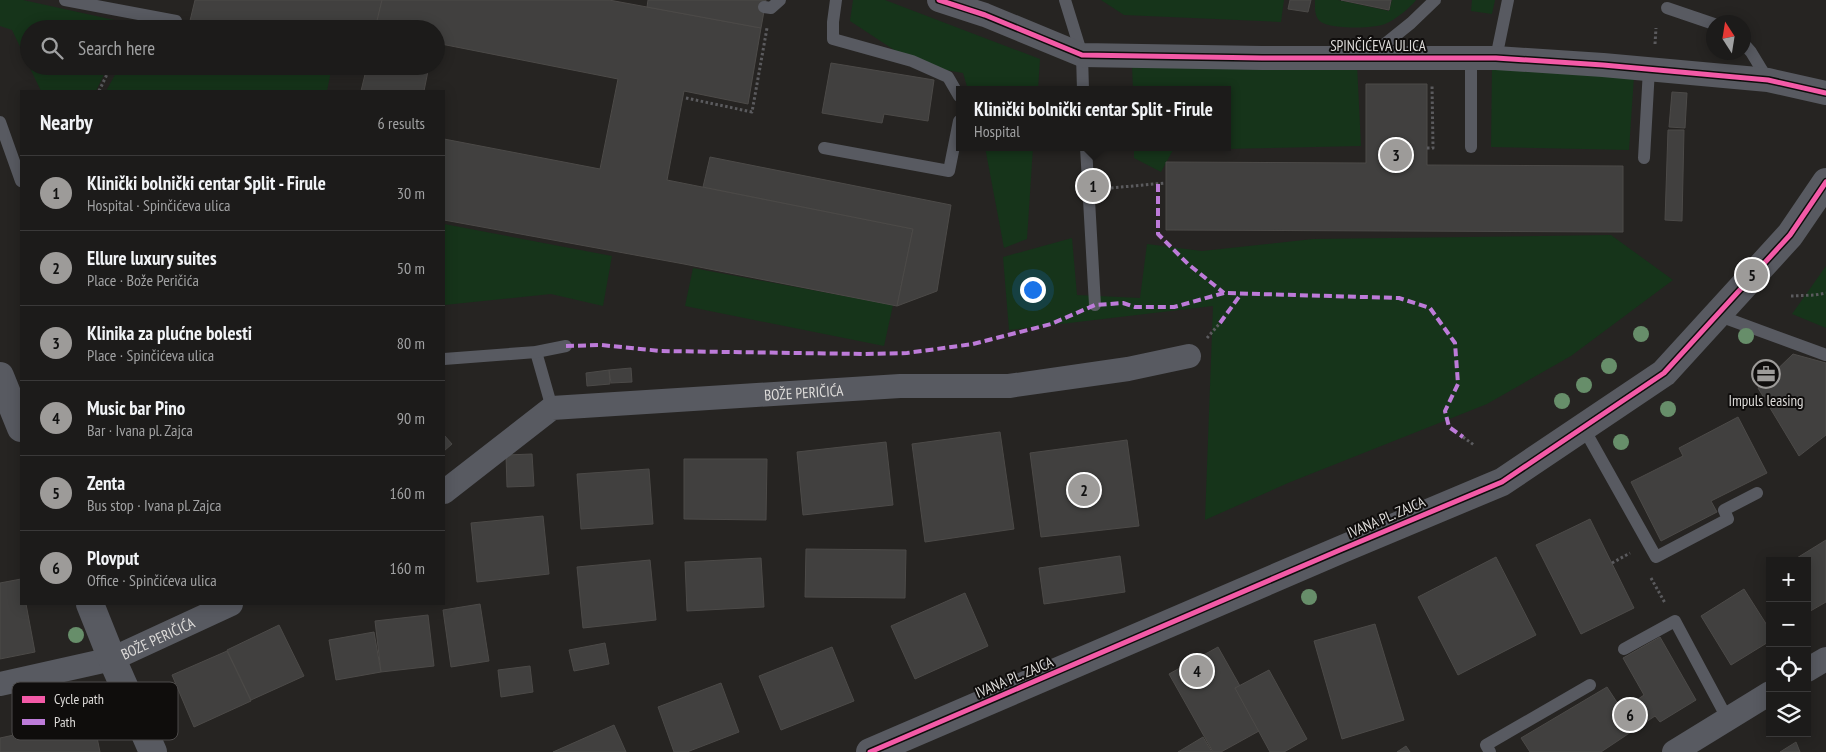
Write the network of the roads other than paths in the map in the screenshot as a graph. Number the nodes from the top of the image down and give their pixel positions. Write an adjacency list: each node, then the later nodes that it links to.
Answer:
1 (65, 0): 8 (lane)
2 (836, 0): 18 (lane)
3 (939, 0): 11 (street, SPINČIĆEVA ULICA)
4 (1065, 0): 11 (lane)
5 (1435, 0): 12 (lane)
6 (1508, 0): 14 (lane)
7 (1667, 8): 9 (lane)
8 (171, 20)
9 (1706, 21)
10 (1751, 52): 16 (lane)
11 (1082, 55): 12 (street, SPINČIĆEVA ULICA); 17 (lane)
12 (1368, 58): 13 (street, SPINČIĆEVA ULICA)
13 (1471, 58): 14 (street, SPINČIĆEVA ULICA); 22 (lane)
14 (1496, 58): 15 (street, SPINČIĆEVA ULICA)
15 (1651, 69): 16 (street, SPINČIĆEVA ULICA); 25 (lane)
16 (1768, 80): 19 (street, SPINČIĆEVA ULICA)
17 (1083, 86)
18 (956, 91)
19 (1826, 93)
20 (0, 122): 26 (lane)
21 (956, 138): 23 (lane)
22 (1471, 147)
23 (824, 148)
24 (1086, 151): 28 (lane)
25 (1644, 158)
26 (20, 177)
27 (1826, 182): 29 (street, IVANA PL. ZAJCA)
28 (1094, 305)
29 (1717, 315): 32 (lane); 38 (street, IVANA PL. ZAJCA)
30 (566, 346): 31 (lane)
31 (536, 352): 34 (lane); 36 (lane)
32 (1826, 355)
33 (1189, 356): 36 (street, BOŽE PERIČIĆA)
34 (445, 359)
35 (0, 376): 37 (street)
36 (552, 408): 39 (street)
37 (20, 426)
38 (1583, 427): 40 (lane); 54 (street, IVANA PL. ZAJCA)
39 (445, 491)
40 (1757, 493)
41 (90, 605): 44 (street)
42 (229, 605): 44 (street, BOŽE PERIČIĆA)
43 (1624, 649): 51 (lane)
44 (112, 659): 47 (street); 48 (street, BOŽE PERIČIĆA)
45 (1826, 659): 46 (street)
46 (1811, 668)
47 (122, 682)
48 (0, 684)
49 (1590, 685): 55 (lane)
50 (1766, 695): 51 (street)
51 (1727, 718): 56 (street)
52 (148, 740): 53 (street)
53 (153, 752)
54 (870, 752)
55 (1490, 752)
56 (1674, 752)

